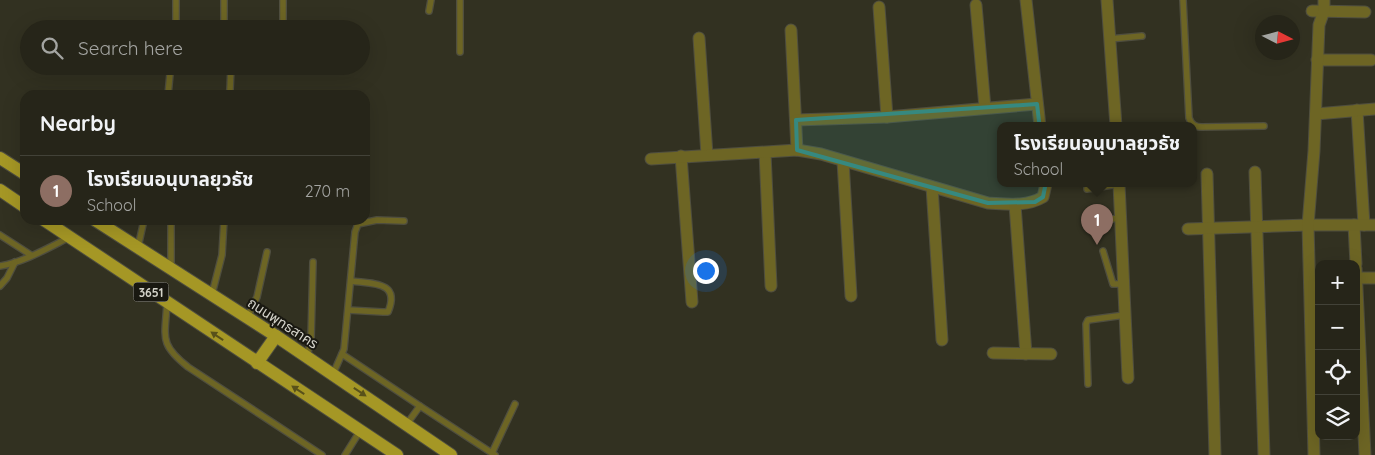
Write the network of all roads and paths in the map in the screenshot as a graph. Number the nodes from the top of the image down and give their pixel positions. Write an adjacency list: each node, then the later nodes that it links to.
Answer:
1 (176, 0): 15 (lane)
2 (224, 0): 16 (lane)
3 (283, 0): 17 (lane)
4 (431, 0): 13 (lane)
5 (460, 0): 23 (lane)
6 (1026, 0): 30 (street)
7 (1107, 0): 22 (street)
8 (1183, 0): 39 (lane)
9 (976, 5): 31 (street)
10 (1311, 5): 11 (street); 18 (street)
11 (1324, 6): 14 (street); 18 (street)
12 (879, 7): 35 (street)
13 (430, 11)
14 (1365, 12)
15 (176, 20)
16 (224, 20)
17 (283, 20)
18 (1318, 25): 24 (street)
19 (791, 30): 36 (street)
20 (1142, 36): 22 (lane)
21 (699, 38): 44 (street)
22 (1110, 39): 38 (street)
23 (460, 52)
24 (1317, 60): 25 (street); 34 (street)
25 (1371, 60)
26 (170, 75): 28 (lane)
27 (231, 75): 29 (lane)
28 (168, 90)
29 (230, 90)
30 (1037, 104): 31 (street); 37 (street)
31 (985, 108): 35 (street)
32 (1375, 109): 33 (street)
33 (1357, 110): 34 (street); 71 (street)
34 (1316, 114): 70 (street)
35 (887, 117): 36 (street)
36 (796, 120): 42 (street)
37 (1039, 122)
38 (1116, 122)
39 (1191, 122)
40 (1264, 126): 41 (lane)
41 (1197, 127)
42 (798, 150): 43 (street); 48 (street)
43 (765, 153): 44 (street); 91 (street)
44 (707, 154): 45 (street)
45 (681, 156): 47 (street); 94 (street)
46 (0, 158): 49 (main road)
47 (651, 159)
48 (843, 161): 52 (street); 93 (street)
49 (20, 171)
50 (1255, 172): 72 (street)
51 (1207, 174): 73 (street)
52 (932, 187): 59 (street); 101 (street)
53 (1045, 187): 59 (street)
54 (1100, 187): 56 (lane)
55 (1119, 187): 60 (street)
56 (1087, 189)
57 (1, 193): 58 (main road)
58 (20, 204)
59 (1016, 205): 104 (street)
60 (1121, 218): 63 (lane); 89 (street)
61 (370, 221): 62 (lane)
62 (404, 221)
63 (1086, 222)
64 (52, 225): 76 (main road, 3651)
65 (103, 225): 77 (main road, ถนนพุทธสาคร / 3651)
66 (143, 225): 77 (lane)
67 (171, 225): 85 (lane)
68 (224, 225): 92 (lane)
69 (358, 225): 88 (lane)
70 (1308, 225): 71 (street); 72 (street); 122 (street)
71 (1364, 225): 81 (street)
72 (1256, 227): 73 (street); 121 (street)
73 (1208, 229): 74 (street); 120 (street)
74 (1188, 230)
75 (0, 235): 80 (lane)
76 (70, 237): 80 (lane); 95 (main road, 3651)
77 (138, 248): 85 (main road, ถนนพุทธสาคร / 3651)
78 (1103, 251): 89 (lane)
79 (267, 252): 99 (lane)
80 (31, 256): 82 (lane)
81 (1357, 260)
82 (15, 262): 84 (lane); 90 (lane)
83 (313, 262): 106 (lane)
84 (0, 266)
85 (172, 270): 92 (main road, ถนนพุทธสาคร / 3651)
86 (1360, 278): 87 (street)
87 (1375, 278)
88 (351, 281): 97 (lane); 97 (lane)
89 (1124, 284): 98 (street)
90 (0, 286)
91 (771, 286)
92 (212, 295): 99 (main road, ถนนพุทธสาคร / 3651)
93 (851, 296)
94 (692, 302)
95 (168, 303): 107 (main road, 3651, one-way to 95); 116 (lane)
96 (1358, 305): 123 (street)
97 (348, 310): 103 (lane)
98 (1125, 315): 109 (street); 110 (lane)
99 (248, 318): 100 (main road, ถนนพุทธสาคร / 3651)
100 (276, 336): 106 (main road, ถนนพุทธสาคร / 3651); 107 (main road)
101 (942, 340)
102 (993, 353): 104 (street)
103 (342, 354): 108 (lane); 112 (lane)
104 (1026, 354): 105 (street)
105 (1051, 354)
106 (307, 357): 108 (main road, ถนนพุทธสาคร / 3651)
107 (258, 363): 114 (main road, 3651, one-way to 107)
108 (333, 374): 113 (main road, ถนนพุทธสาคร / 3651, one-way to 113)
109 (1128, 378)
110 (1088, 384)
111 (514, 404): 115 (lane)
112 (420, 406): 113 (lane); 115 (lane)
113 (406, 424): 119 (main road, ถนนพุทธสาคร / 3651)
114 (360, 431): 117 (lane); 118 (main road, 3651)
115 (493, 454)
116 (322, 455)
117 (345, 455)
118 (397, 455)
119 (451, 455)
120 (1215, 455)
121 (1264, 455)
122 (1314, 455)
123 (1365, 455)

